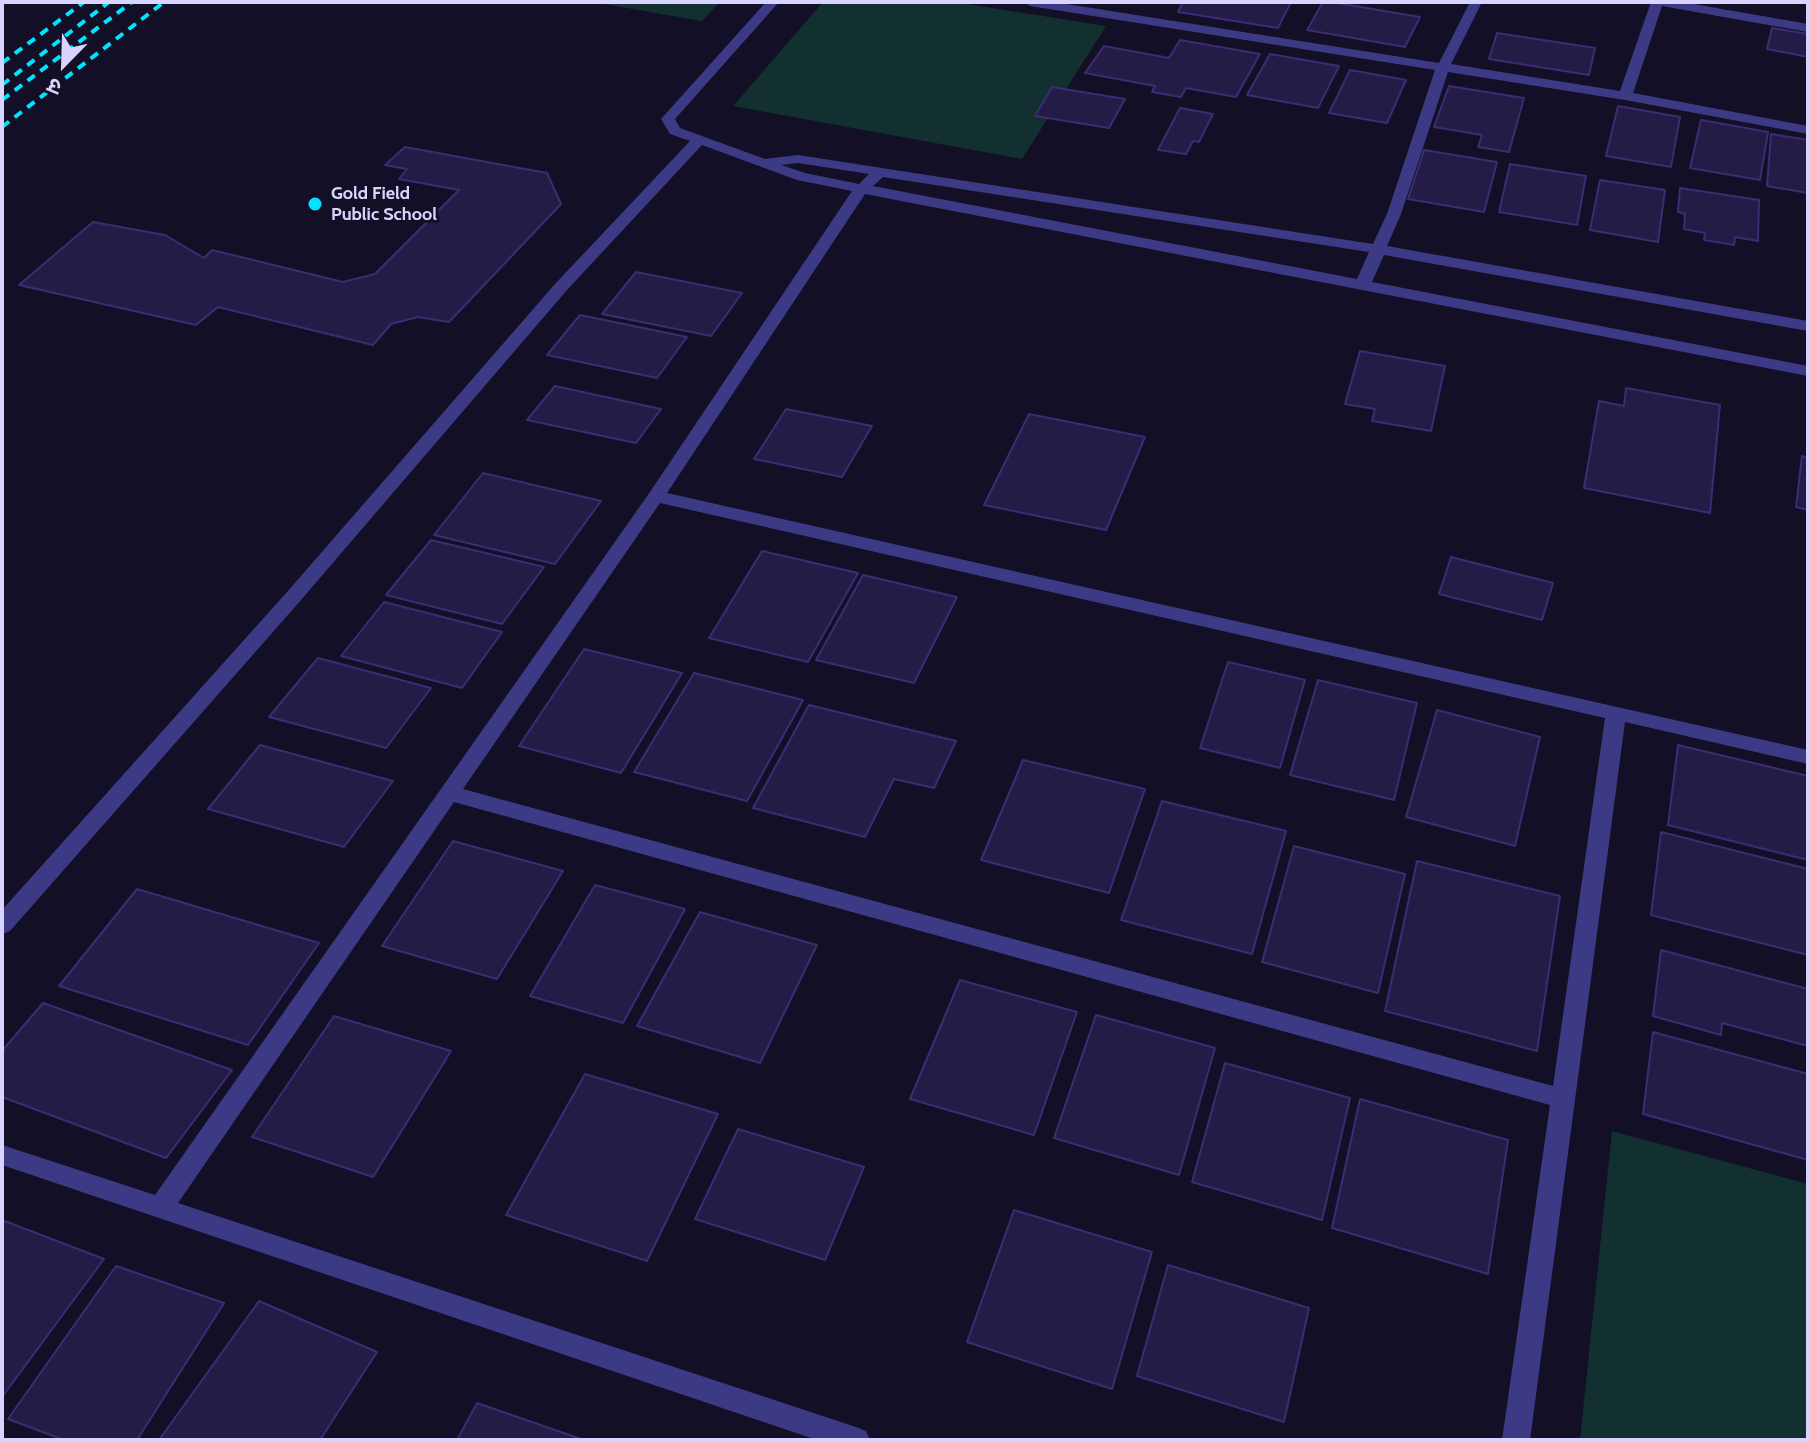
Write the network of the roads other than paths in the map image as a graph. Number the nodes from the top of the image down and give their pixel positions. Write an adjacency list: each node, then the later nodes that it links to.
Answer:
1 (773, 2): 11 (street)
2 (1030, 2): 6 (street)
3 (1150, 2): 6 (street)
4 (1476, 2): 8 (street)
5 (1658, 2): 7 (street); 9 (street)
6 (1139, 20): 8 (street)
7 (1808, 28)
8 (1442, 69): 9 (street); 15 (street)
9 (1625, 96): 10 (street)
10 (1808, 130)
11 (698, 141): 12 (street); 23 (street)
12 (763, 161): 13 (street); 14 (street)
13 (880, 172): 14 (street); 15 (street)
14 (861, 189): 16 (street); 19 (street)
15 (1378, 249): 16 (street); 17 (street)
16 (1363, 284): 18 (street)
17 (1808, 326)
18 (1808, 371)
19 (656, 496): 20 (street); 22 (street)
20 (1616, 712): 21 (street); 24 (street)
21 (1808, 757)
22 (448, 793): 24 (street); 26 (street)
23 (2, 925)
24 (1563, 1099): 28 (street)
25 (2, 1155): 26 (street)
26 (161, 1206): 27 (street)
27 (856, 1440)
28 (1516, 1440)

